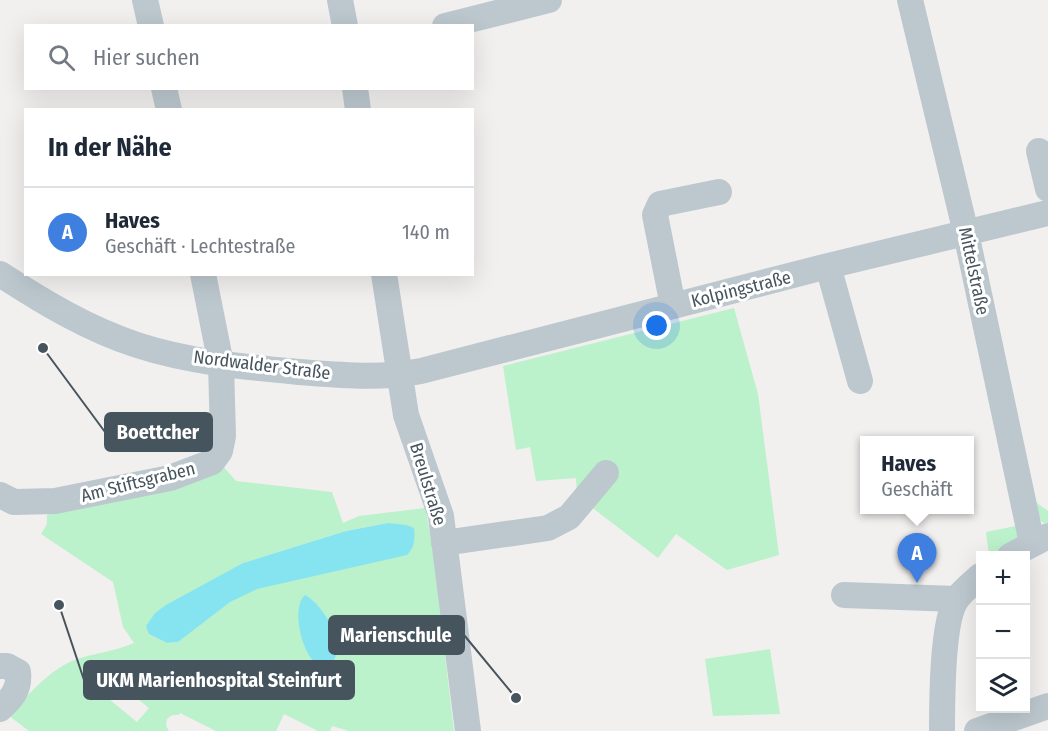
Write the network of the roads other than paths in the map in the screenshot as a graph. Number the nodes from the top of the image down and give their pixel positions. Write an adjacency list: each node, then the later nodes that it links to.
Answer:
1 (145, 0): 5 (street)
2 (340, 0): 6 (street)
3 (549, 0): 7 (street)
4 (910, 0): 14 (street, Mittelstraße)
5 (151, 24)
6 (345, 24)
7 (453, 24)
8 (355, 90): 9 (street)
9 (358, 108)
10 (1039, 152): 11 (street)
11 (1048, 189)
12 (719, 192): 19 (street)
13 (1048, 213): 14 (street, Kolpingstraße)
14 (966, 233): 15 (street, Kolpingstraße); 26 (street, Mittelstraße)
15 (828, 266): 19 (street, Kolpingstraße); 22 (street)
16 (0, 274): 20 (street, Nordwalder Straße)
17 (203, 276): 20 (street, Am Stiftsgraben)
18 (384, 276): 21 (street, Breulstraße)
19 (673, 306): 21 (street, Kolpingstraße)
20 (221, 364): 21 (street, Nordwalder Straße); 24 (street, Am Stiftsgraben)
21 (399, 375): 25 (street, Breulstraße)
22 (860, 381)
23 (606, 473): 25 (street)
24 (0, 495)
25 (444, 543): 33 (street, Breulstraße)
26 (1030, 545)
27 (976, 581): 29 (street)
28 (844, 596): 29 (street)
29 (956, 600): 34 (street)
30 (0, 666): 32 (street)
31 (1048, 706): 35 (street)
32 (0, 709)
33 (468, 731)
34 (942, 731)
35 (977, 731)

